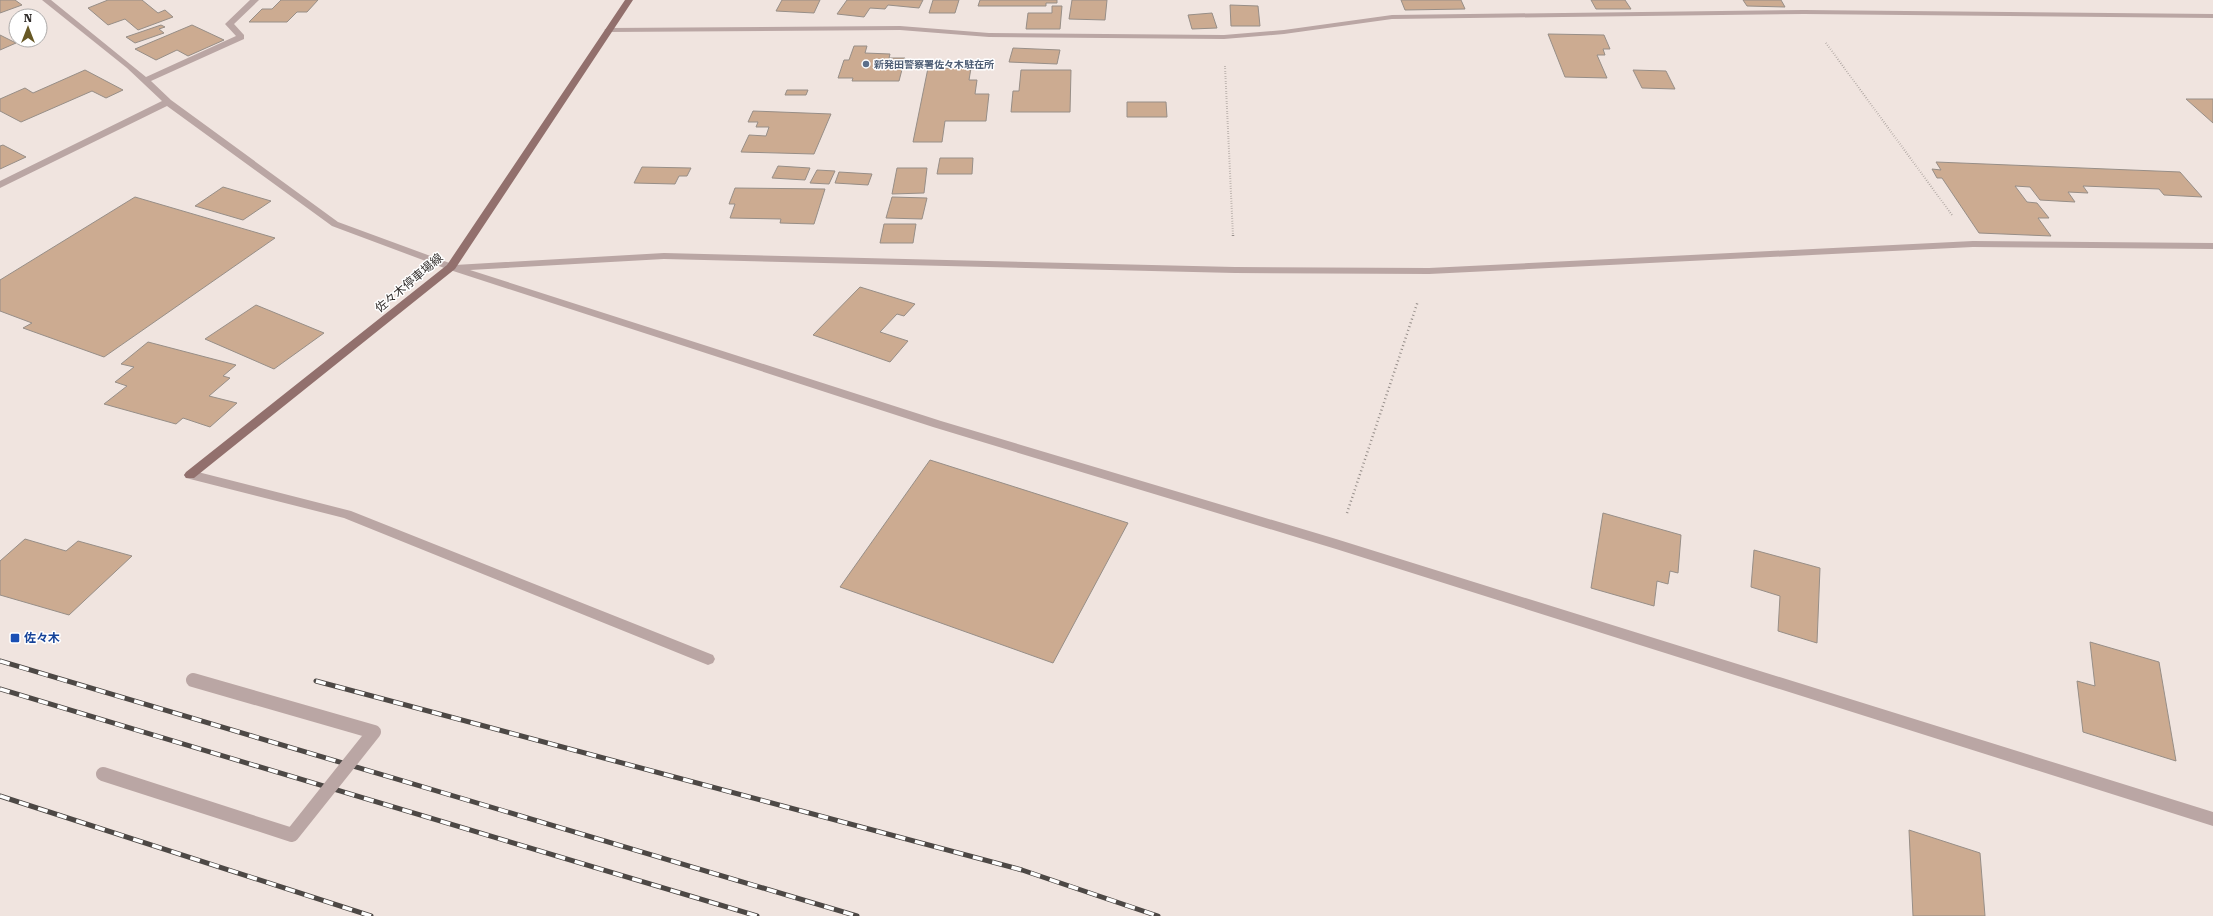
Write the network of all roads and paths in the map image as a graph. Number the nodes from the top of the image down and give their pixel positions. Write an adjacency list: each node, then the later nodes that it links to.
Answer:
1 (46, 0): 8 (street)
2 (255, 0): 8 (street)
3 (629, 0): 6 (main road, 佐々木停車場線)
4 (1804, 12): 5 (street); 7 (street); 11 (path)
5 (2213, 16)
6 (608, 30): 7 (street); 13 (main road, 佐々木停車場線)
7 (1224, 36): 14 (path)
8 (144, 81): 9 (street)
9 (168, 102): 10 (street); 13 (street)
10 (0, 185)
11 (1973, 244): 12 (street); 15 (street)
12 (2213, 246)
13 (451, 268): 14 (street); 16 (main road, 佐々木停車場線); 17 (street)
14 (1235, 270): 15 (street)
15 (1429, 271): 17 (path)
16 (190, 475): 18 (street)
17 (1336, 544): 21 (street)
18 (708, 659)
19 (192, 680): 20 (street, bridge)
20 (103, 774)
21 (2213, 819)

